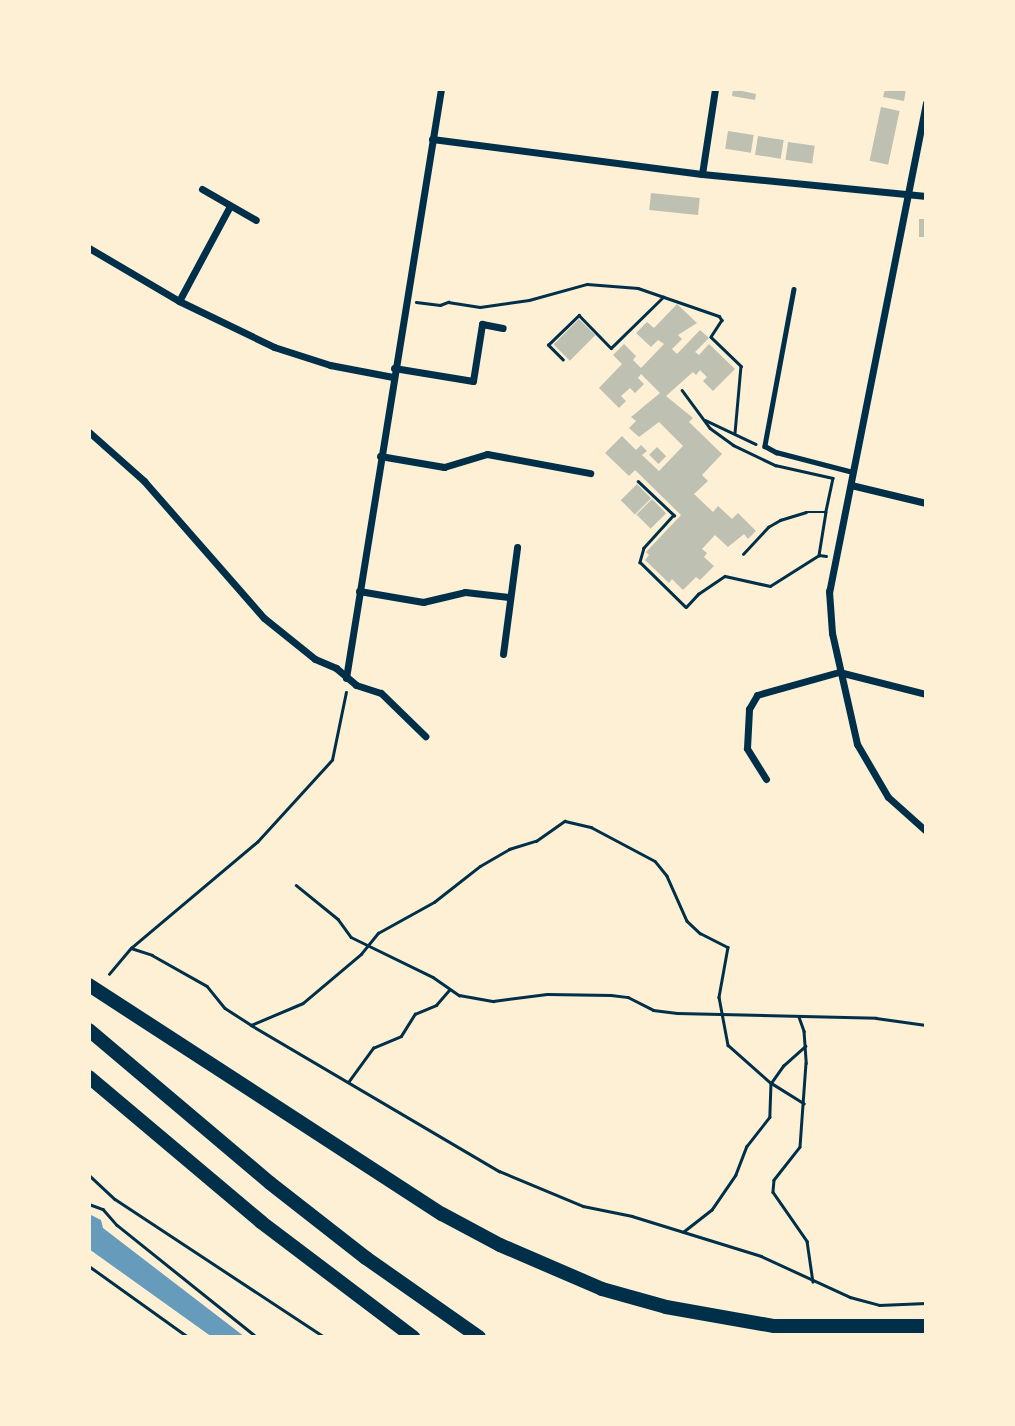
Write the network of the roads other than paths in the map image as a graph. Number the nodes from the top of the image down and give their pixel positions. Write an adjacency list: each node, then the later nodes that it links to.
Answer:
1 (441, 89): 4 (street)
2 (715, 89): 5 (street)
3 (926, 103): 7 (street)
4 (432, 139): 5 (street); 15 (street)
5 (702, 174): 7 (street)
6 (202, 189): 9 (street)
7 (906, 194): 8 (street); 18 (street)
8 (926, 196)
9 (230, 206): 10 (street); 13 (street)
10 (257, 220)
11 (89, 248): 13 (street)
12 (794, 289): 18 (lane)
13 (179, 301): 15 (street)
14 (503, 328): 15 (street)
15 (393, 372): 17 (street)
16 (89, 432): 27 (street)
17 (380, 456): 19 (street); 23 (street)
18 (854, 472): 20 (street)
19 (590, 473)
20 (851, 485): 21 (street); 26 (street)
21 (926, 503)
22 (517, 547): 24 (street)
23 (359, 591): 24 (street); 27 (street)
24 (509, 597): 25 (street)
25 (503, 654)
26 (839, 672): 28 (street); 30 (street); 31 (street)
27 (346, 678): 29 (street)
28 (926, 694)
29 (425, 736)
30 (766, 779)
31 (926, 831)
32 (89, 985): 35 (highway)
33 (90, 1030): 37 (highway)
34 (89, 1077): 36 (highway)
35 (926, 1326)
36 (413, 1337)
37 (479, 1337)

